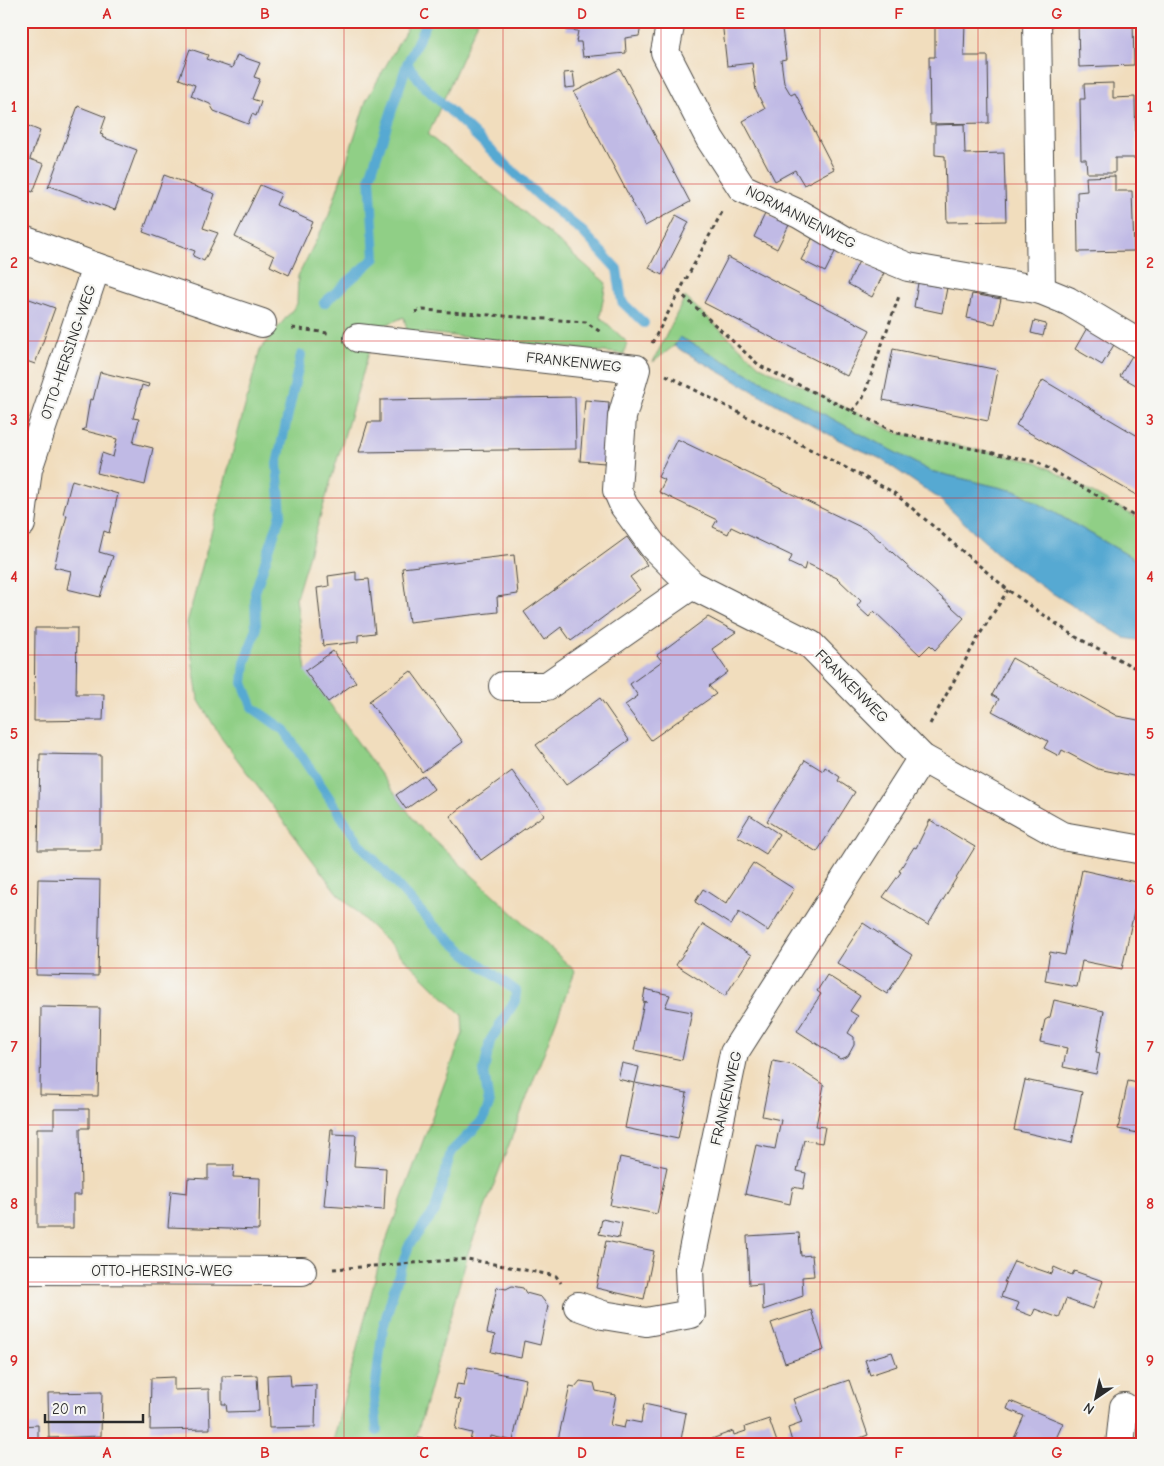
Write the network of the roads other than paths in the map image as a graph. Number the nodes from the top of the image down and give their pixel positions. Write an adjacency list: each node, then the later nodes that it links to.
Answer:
1 (671, 21): 5 (street, NORMANNENWEG)
2 (1037, 21): 5 (street)
3 (21, 239): 4 (street, OTTO-HERSING-WEG)
4 (96, 268): 6 (street, OTTO-HERSING-WEG); 9 (street, OTTO-HERSING-WEG)
5 (1041, 290): 8 (street, NORMANNENWEG)
6 (262, 323)
7 (358, 338): 10 (street, FRANKENWEG)
8 (1143, 346)
9 (21, 524)
10 (692, 585): 11 (street); 12 (street, FRANKENWEG)
11 (503, 686)
12 (922, 758): 13 (street, FRANKENWEG); 16 (street, FRANKENWEG)
13 (1143, 850)
14 (21, 1270): 15 (street, OTTO-HERSING-WEG)
15 (302, 1271)
16 (578, 1306)
17 (1124, 1407): 18 (street)
18 (1120, 1445)

